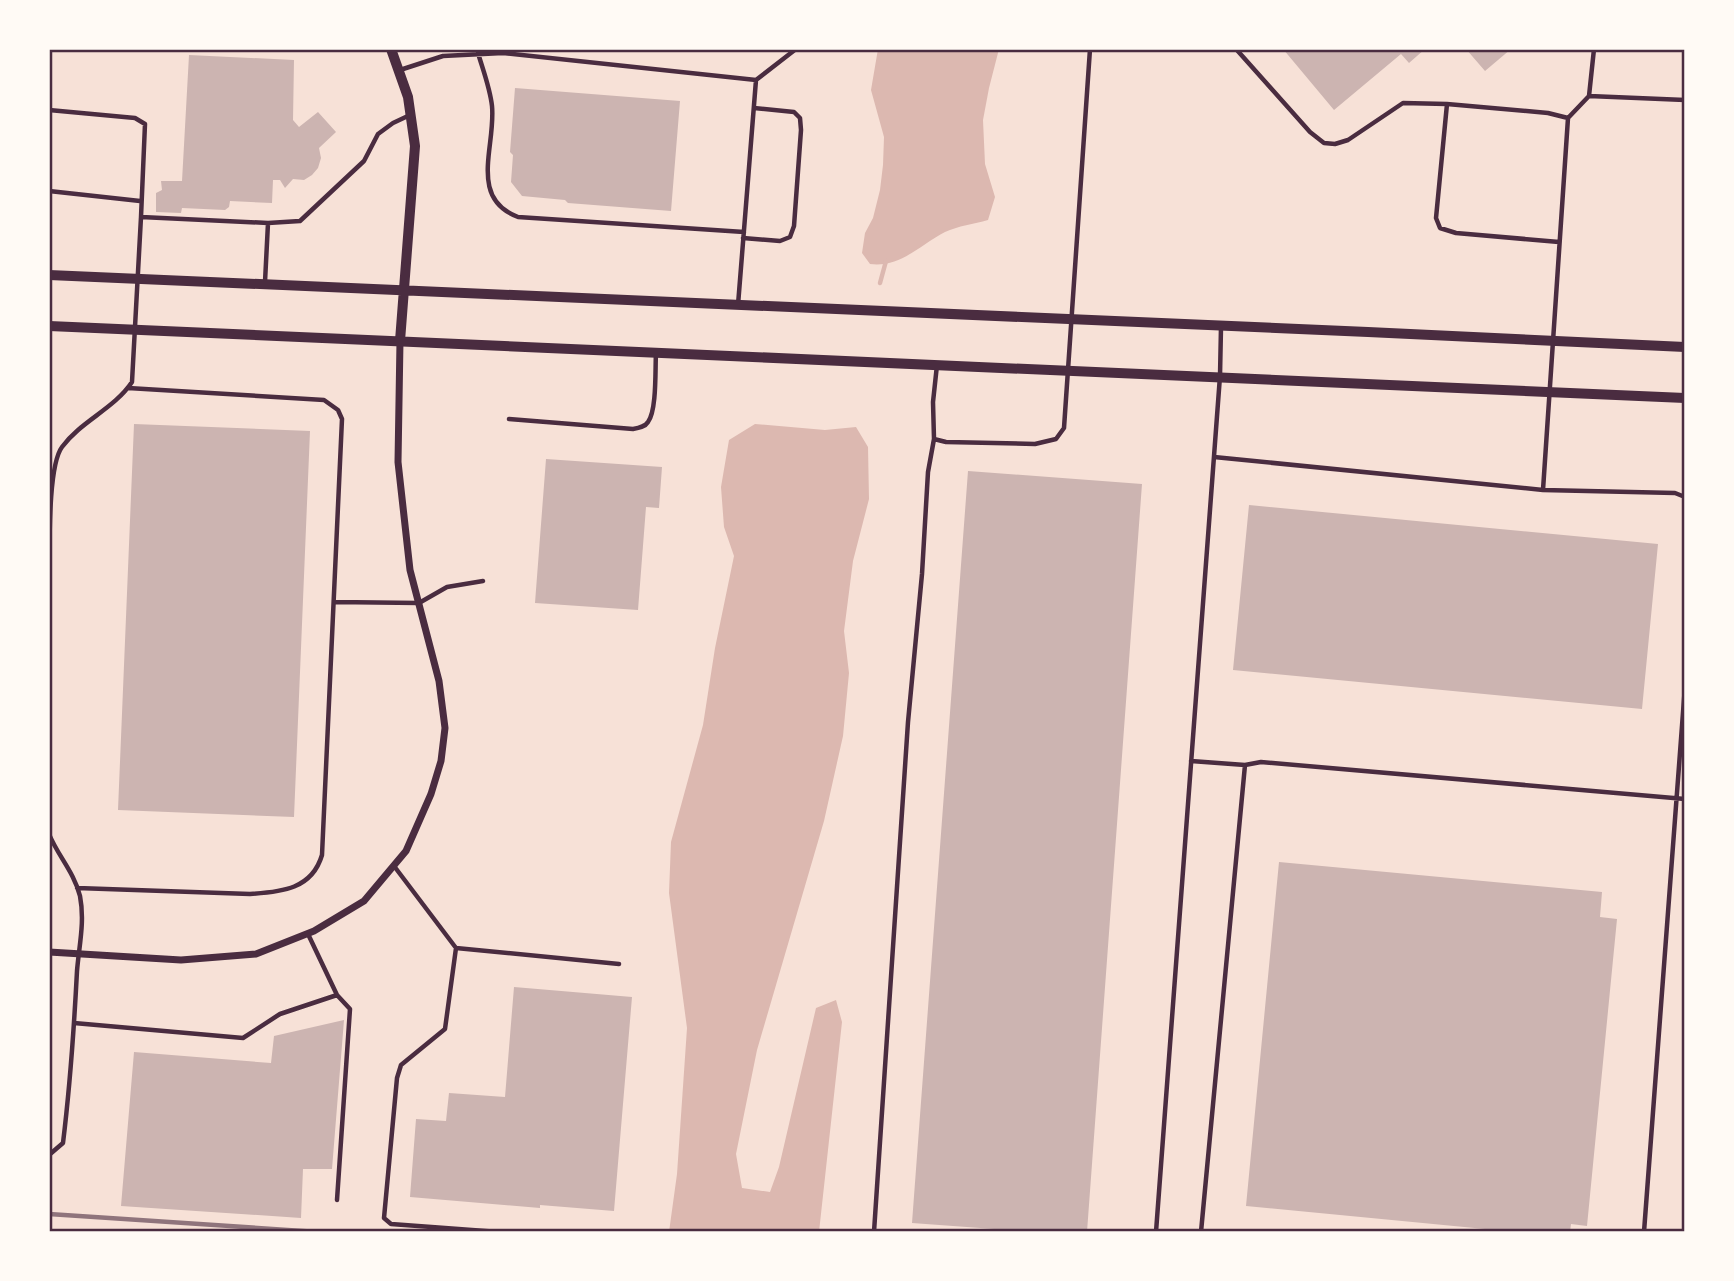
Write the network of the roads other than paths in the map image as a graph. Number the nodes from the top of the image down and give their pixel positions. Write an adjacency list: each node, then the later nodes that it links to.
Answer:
1 (391, 49): 7 (street)
2 (796, 49): 8 (lane)
3 (1090, 49): 27 (lane)
4 (1236, 49): 11 (lane)
5 (1594, 49): 9 (lane)
6 (478, 53): 7 (lane); 8 (lane); 20 (lane)
7 (399, 71): 14 (street)
8 (756, 80): 12 (lane)
9 (1589, 96): 10 (lane); 15 (lane)
10 (1685, 100)
11 (1447, 104): 15 (lane); 21 (lane)
12 (754, 108): 20 (lane); 20 (lane)
13 (49, 110): 17 (lane)
14 (410, 115): 19 (lane); 25 (street)
15 (1568, 118): 21 (lane)
16 (49, 191): 17 (lane)
17 (140, 201): 18 (lane)
18 (141, 217): 19 (lane); 23 (lane)
19 (268, 223): 24 (lane)
20 (744, 235): 26 (lane)
21 (1559, 243): 32 (lane)
22 (49, 275): 23 (street)
23 (138, 279): 24 (street); 30 (lane)
24 (265, 284): 25 (street)
25 (405, 290): 26 (street); 31 (street)
26 (738, 305): 27 (street)
27 (1071, 320): 29 (street); 36 (lane)
28 (49, 326): 30 (street)
29 (1221, 326): 32 (street); 37 (lane)
30 (136, 330): 31 (street); 38 (lane)
31 (400, 341): 34 (street); 49 (street)
32 (1552, 341): 33 (street); 39 (lane)
33 (1685, 347)
34 (656, 352): 35 (street); 41 (lane)
35 (937, 365): 36 (street); 42 (lane)
36 (1069, 370): 37 (street); 42 (lane)
37 (1220, 376): 39 (street); 43 (lane)
38 (128, 388): 47 (lane); 48 (lane)
39 (1550, 391): 40 (street); 44 (lane)
40 (1685, 398)
41 (509, 419)
42 (933, 439): 68 (lane)
43 (1214, 457): 44 (lane); 51 (lane)
44 (1543, 490): 45 (lane)
45 (1685, 496)
46 (483, 581): 49 (lane)
47 (49, 585)
48 (334, 602): 49 (lane); 57 (lane)
49 (419, 603): 56 (street)
50 (1685, 686): 53 (lane)
51 (1191, 761): 52 (lane); 69 (lane)
52 (1245, 765): 53 (lane); 70 (lane)
53 (1675, 799): 54 (lane); 71 (lane)
54 (1685, 799)
55 (49, 834): 57 (lane)
56 (394, 866): 58 (street); 59 (lane)
57 (77, 888): 61 (lane)
58 (308, 934): 61 (street); 63 (lane)
59 (456, 948): 62 (lane); 67 (lane)
60 (49, 953): 61 (street)
61 (78, 954): 64 (lane)
62 (619, 964)
63 (337, 995): 64 (lane); 66 (lane)
64 (74, 1023): 65 (lane)
65 (49, 1155)
66 (338, 1200)
67 (499, 1232)
68 (874, 1232)
69 (1156, 1232)
70 (1200, 1232)
71 (1644, 1232)

